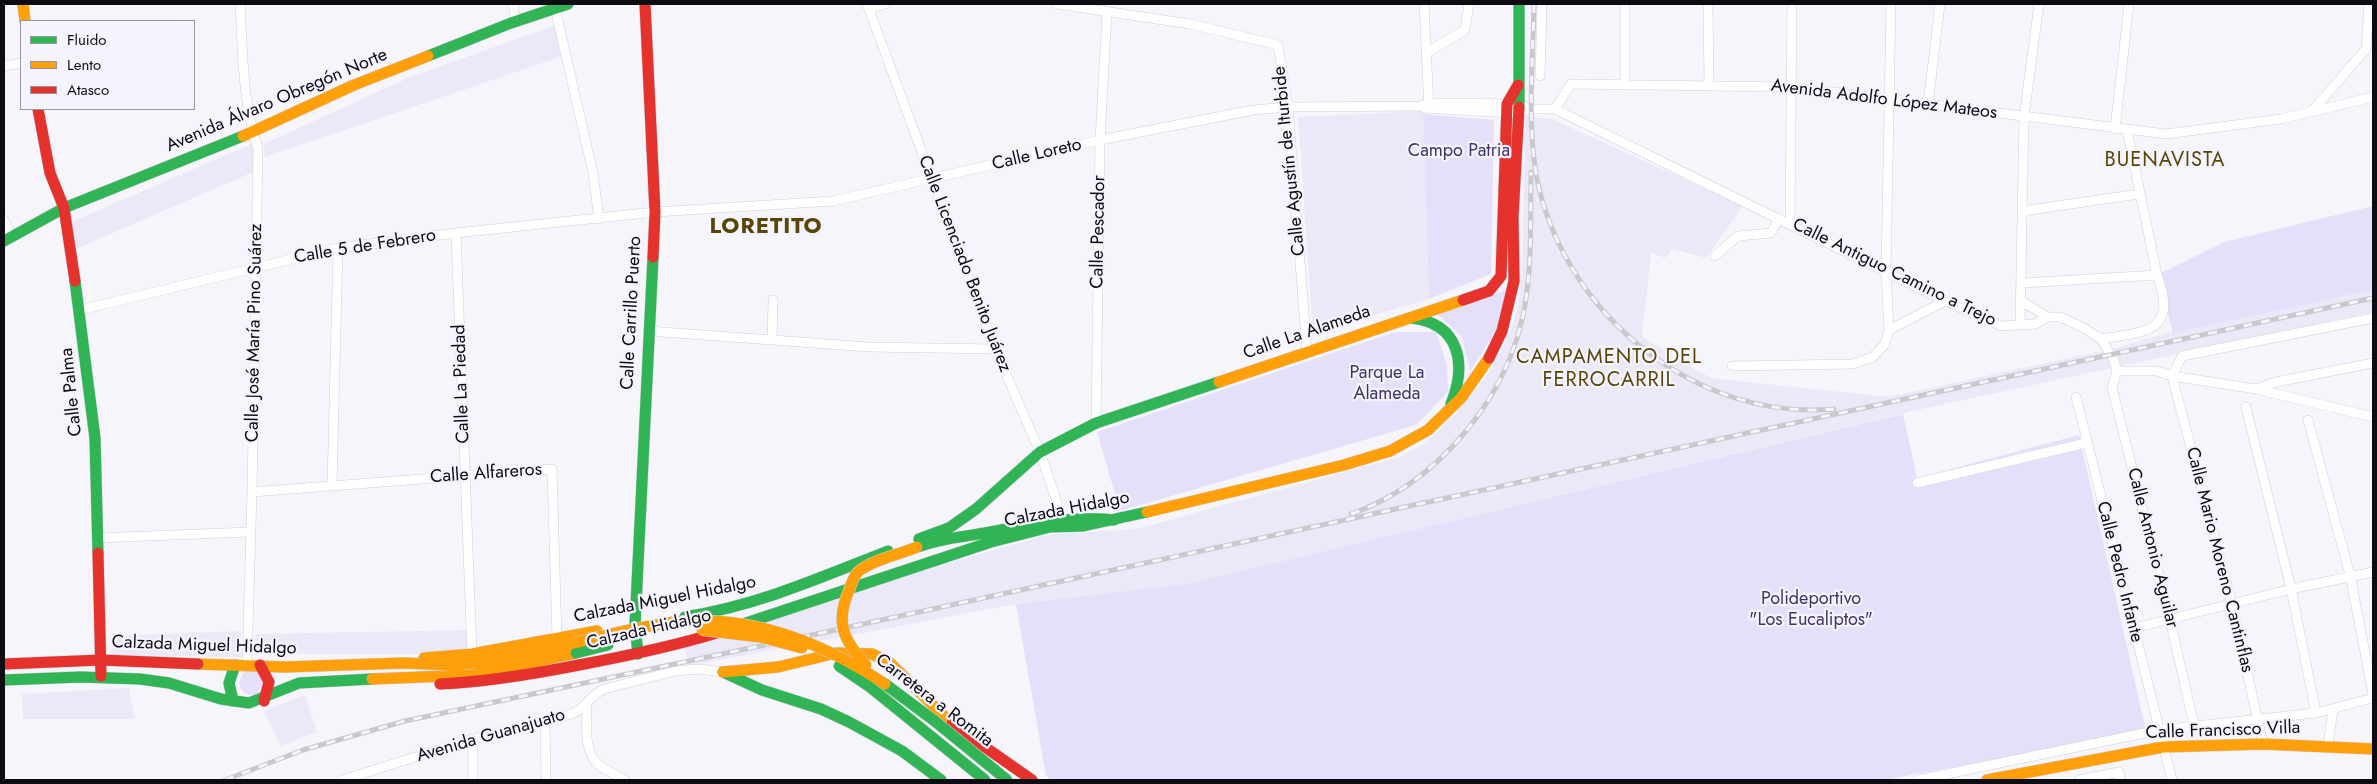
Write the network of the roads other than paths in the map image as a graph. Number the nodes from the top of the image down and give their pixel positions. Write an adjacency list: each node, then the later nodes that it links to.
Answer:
1 (23, 4): 23 (street)
2 (240, 4): 47 (street, Calle José María Pino Suárez)
3 (513, 4): 24 (street)
4 (568, 4): 21 (street, Avenida Álvaro Obregón Norte)
5 (645, 4): 53 (street, Calle Carrillo Puerto)
6 (885, 4): 20 (street)
7 (1056, 4): 22 (street, Calle Agustín de Iturbide)
8 (1424, 4): 26 (street)
9 (1469, 4): 26 (street)
10 (1519, 4): 30 (street, Calzada Hidalgo)
11 (1542, 4): 29 (street)
12 (1625, 4): 31 (street)
13 (1708, 4): 32 (street)
14 (1792, 4): 33 (street)
15 (1891, 4): 35 (street)
16 (1940, 4): 36 (street)
17 (2039, 4): 44 (street)
18 (2130, 4): 45 (street)
19 (2369, 4): 25 (street)
20 (868, 6): 49 (street, Calle Licenciado Benito Juárez)
21 (555, 8): 24 (street, Avenida Álvaro Obregón Norte); 54 (street)
22 (1107, 12): 38 (street, Calle Agustín de Iturbide); 48 (street, Calle Pescador)
23 (25, 20)
24 (516, 21): 47 (street, Avenida Álvaro Obregón Norte)
25 (2370, 48): 43 (street)
26 (1426, 53): 37 (street)
27 (20, 63): 28 (street)
28 (4, 66)
29 (1540, 76)
30 (1518, 85): 39 (street); 40 (street, Calzada Hidalgo)
31 (1625, 85): 32 (street, Avenida Adolfo López Mateos); 41 (street, Avenida Adolfo López Mateos)
32 (1709, 85): 33 (street, Avenida Adolfo López Mateos)
33 (1792, 87): 35 (street, Avenida Adolfo López Mateos); 57 (street)
34 (2373, 97): 43 (street, Avenida Adolfo López Mateos)
35 (1890, 100): 36 (street, Avenida Adolfo López Mateos); 63 (street)
36 (1928, 105): 44 (street, Avenida Adolfo López Mateos)
37 (1426, 106): 38 (street, Calle Loreto); 39 (street, Calle Loreto)
38 (1288, 107): 48 (street, Calle Loreto); 81 (street, Calle Agustín de Iturbide)
39 (1507, 109): 40 (street, Calle Loreto); 65 (street)
40 (1522, 109): 41 (street, Calle Antiguo Camino a Trejo); 66 (street, Calzada Hidalgo)
41 (1555, 109): 55 (street, Calle Antiguo Camino a Trejo)
42 (38, 110): 51 (street, Calle Palma)
43 (2313, 110): 46 (street, Avenida Adolfo López Mateos)
44 (2024, 116): 45 (street, Avenida Adolfo López Mateos); 52 (street)
45 (2115, 129): 46 (street, Avenida Adolfo López Mateos)
46 (2127, 130): 50 (street)
47 (252, 132): 51 (street, Avenida Álvaro Obregón Norte); 62 (street, Calle José María Pino Suárez)
48 (1100, 140): 49 (street, Calle Loreto); 92 (street, Calle Pescador)
49 (932, 180): 53 (street, Calle Loreto); 80 (street, Calle Licenciado Benito Juárez)
50 (2139, 194): 52 (street); 64 (street)
51 (64, 208): 59 (street, Avenida Álvaro Obregón Norte); 71 (street, Calle Palma)
52 (2023, 211): 67 (street)
53 (655, 212): 54 (street, Calle 5 de Febrero); 77 (street, Calle Carrillo Puerto)
54 (599, 218): 58 (street, Calle 5 de Febrero)
55 (1779, 218): 57 (street, Calle Antiguo Camino a Trejo); 61 (street)
56 (4, 220): 59 (street)
57 (1790, 224): 63 (street, Calle Antiguo Camino a Trejo)
58 (456, 233): 60 (street, Calle 5 de Febrero); 95 (street, Calle La Piedad)
59 (7, 240)
60 (338, 248): 62 (street, Calle 5 de Febrero); 97 (street)
61 (1715, 256)
62 (257, 267): 71 (street, Calle 5 de Febrero); 98 (street, Calle José María Pino Suárez)
63 (1886, 271): 69 (street, Calle Antiguo Camino a Trejo); 76 (street)
64 (2156, 275): 67 (street); 78 (street)
65 (1501, 276): 66 (street); 73 (street, Calle La Alameda)
66 (1514, 281): 90 (street, Calzada Hidalgo)
67 (2022, 283): 70 (street)
68 (773, 300): 79 (street)
69 (1944, 301): 75 (street, Calle Antiguo Camino a Trejo); 76 (street)
70 (2021, 301): 72 (street); 75 (street)
71 (80, 310): 103 (street, Calle Palma)
72 (2048, 316): 75 (street, Calle Antiguo Camino a Trejo); 78 (street)
73 (1408, 318): 81 (street, Calle La Alameda); 90 (street)
74 (2373, 318): 85 (street)
75 (2020, 325)
76 (1889, 330): 83 (street)
77 (648, 331): 79 (street); 114 (street, Calle Carrillo Puerto)
78 (2101, 339): 84 (street)
79 (772, 340): 80 (street)
80 (995, 349): 94 (street, Calle Licenciado Benito Juárez)
81 (1307, 352): 92 (street, Calle La Alameda)
82 (2373, 362): 86 (street)
83 (1732, 366)
84 (2117, 372): 85 (street); 113 (street, Calle Antonio Aguilar)
85 (2172, 376): 86 (street); 110 (street, Calle Mario Moreno Cantinflas)
86 (2256, 389): 89 (street)
87 (2076, 397): 93 (street, Calle Pedro Infante)
88 (2246, 407): 108 (street)
89 (2373, 417)
90 (1443, 418): 100 (street, Calzada Hidalgo)
91 (2308, 420): 107 (street)
92 (1096, 423): 94 (street, Calle La Alameda)
93 (2086, 443): 96 (street); 115 (street, Calle Pedro Infante)
94 (1040, 452): 99 (street, Calle La Alameda); 101 (street, Calle Licenciado Benito Juárez)
95 (466, 475): 97 (street, Calle Alfareros); 116 (street, Calle Alfareros); 119 (street, Calle La Piedad)
96 (1917, 483)
97 (332, 486): 98 (street, Calle Alfareros)
98 (252, 492): 102 (street, Calle José María Pino Suárez)
99 (976, 509): 104 (street, Calzada Miguel Hidalgo)
100 (1114, 520): 101 (street); 105 (street, Calzada Hidalgo)
101 (1051, 522): 104 (street)
102 (250, 532): 103 (street); 124 (street, Calle José María Pino Suárez)
103 (96, 538): 121 (street, Calle Palma)
104 (914, 545): 105 (street); 109 (street, Calzada Miguel Hidalgo); 130 (street, bridge)
105 (917, 567): 111 (street, Calzada Hidalgo)
106 (2373, 572): 107 (street)
107 (2350, 575): 108 (street); 131 (street)
108 (2291, 589): 110 (street); 137 (street)
109 (778, 595): 111 (street); 112 (street, Calzada Miguel Hidalgo)
110 (2232, 604): 113 (street); 138 (street, Calle Mario Moreno Cantinflas)
111 (784, 611): 117 (street, Calzada Hidalgo)
112 (686, 616): 114 (street, Calzada Miguel Hidalgo); 117 (street)
113 (2170, 620): 115 (street); 141 (street, Calle Antonio Aguilar)
114 (635, 625): 116 (street, Calzada Miguel Hidalgo); 120 (street, Calle Carrillo Puerto)
115 (2134, 628): 142 (street, Calle Pedro Infante)
116 (557, 638): 119 (street, Calzada Miguel Hidalgo)
117 (686, 643): 120 (street, Calzada Hidalgo)
118 (575, 648): 122 (street, Calzada Miguel Hidalgo); 128 (street, Calzada Miguel Hidalgo); 130 (street, Carretera a Romita, bridge); 148 (street, Carretera a Romita, bridge)
119 (472, 654): 122 (street, Calzada Miguel Hidalgo)
120 (638, 654): 128 (street, Calzada Hidalgo)
121 (101, 660): 123 (street, Calzada Miguel Hidalgo); 124 (street, Calzada Miguel Hidalgo); 127 (street, Calle Palma)
122 (404, 663): 125 (street, Calzada Miguel Hidalgo)
123 (4, 664)
124 (241, 665): 125 (street, Calzada Miguel Hidalgo); 133 (street)
125 (260, 665): 134 (street)
126 (723, 672): 135 (street, Avenida Guanajuato); 156 (street); 161 (street)
127 (101, 676): 129 (street, Calzada Miguel Hidalgo); 133 (street, Calzada Miguel Hidalgo)
128 (366, 679): 134 (street, Calzada Miguel Hidalgo)
129 (4, 680)
130 (881, 680): 140 (street, Carretera a Romita, bridge)
131 (2373, 694)
132 (2373, 698): 136 (street)
133 (234, 701): 134 (street, Calzada Miguel Hidalgo)
134 (264, 701)
135 (587, 705): 139 (street, Avenida Guanajuato); 155 (street)
136 (2333, 709): 137 (street); 145 (street)
137 (2316, 713): 138 (street)
138 (2259, 720): 141 (street); 144 (street, Calle Mario Moreno Cantinflas)
139 (545, 721): 143 (street, Avenida Guanajuato); 154 (street)
140 (935, 721): 159 (street, Carretera a Romita, bridge); 160 (street, bridge)
141 (2194, 725): 142 (street)
142 (2159, 730): 146 (street, Calle Pedro Infante); 162 (street)
143 (473, 739): 152 (street, Avenida Guanajuato); 153 (street)
144 (2263, 744): 145 (street, Calle Francisco Villa); 146 (street, Calle Francisco Villa)
145 (2328, 746): 147 (street, Calle Francisco Villa)
146 (2163, 747): 149 (street, Calle Francisco Villa); 166 (street, Calle Pedro Infante)
147 (2373, 749)
148 (957, 758): 157 (street, bridge); 158 (street, Carretera a Romita, bridge)
149 (2102, 758): 150 (street); 163 (street, Calle Francisco Villa)
150 (2107, 775): 151 (street); 165 (street)
151 (2096, 779): 164 (street)
152 (342, 780)
153 (474, 780)
154 (546, 780)
155 (625, 780)
156 (942, 780)
157 (975, 780)
158 (985, 780)
159 (1007, 780)
160 (1021, 780)
161 (1032, 780)
162 (1918, 780)
163 (1987, 780)
164 (2079, 780)
165 (2120, 780)
166 (2172, 780)

